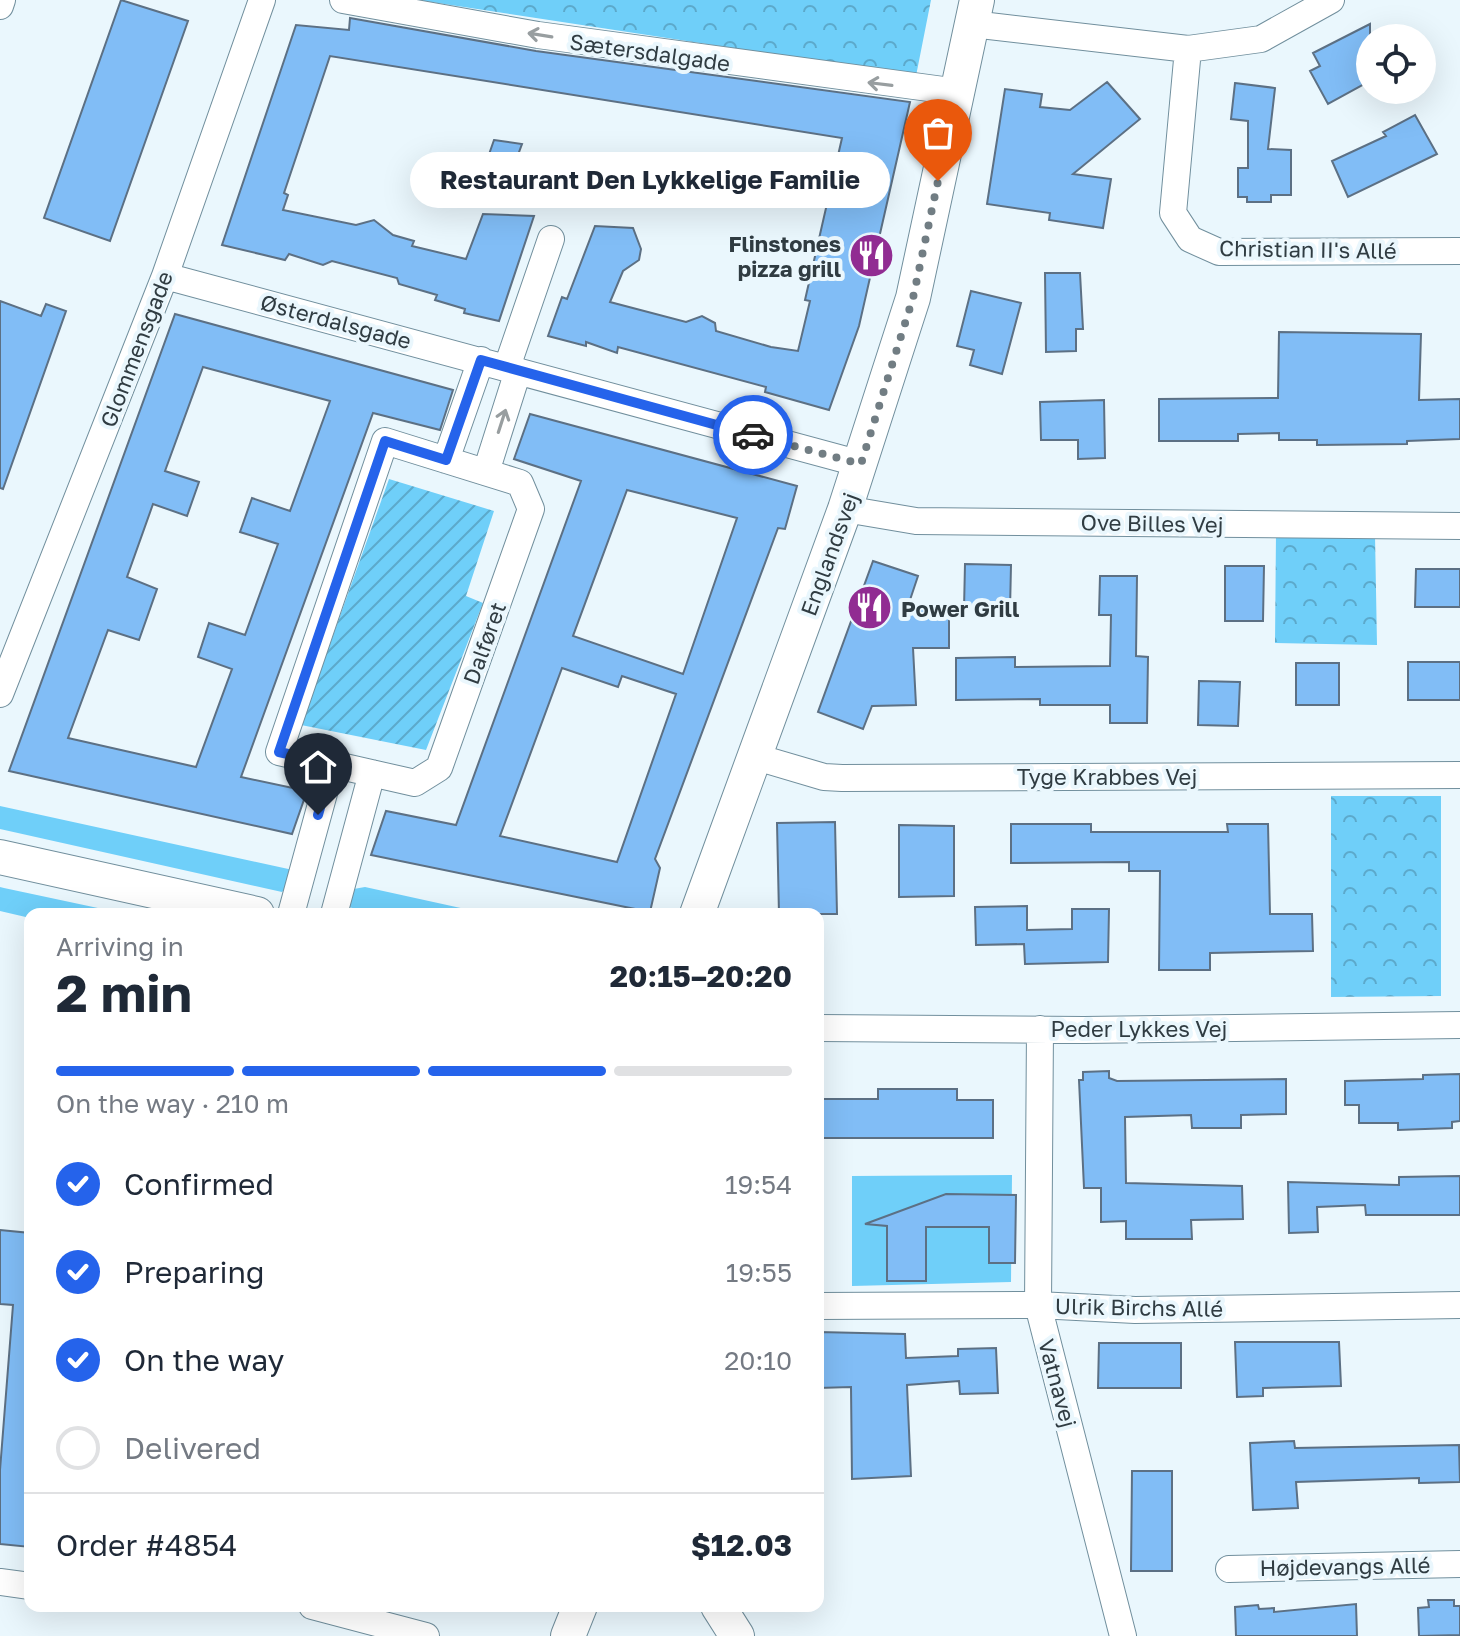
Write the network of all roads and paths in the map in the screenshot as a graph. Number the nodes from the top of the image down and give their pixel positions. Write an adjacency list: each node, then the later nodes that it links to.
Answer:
1 (2, 0): 5 (street)
2 (262, 0): 13 (street, Glommensgade)
3 (343, 0): 8 (street, Sætersdalgade, one-way to 3)
4 (1331, 0): 7 (street)
5 (0, 6)
6 (974, 12): 7 (street); 8 (street, Englandsvej)
7 (1188, 49): 11 (street, Christian II's Allé)
8 (958, 92): 17 (street, Englandsvej)
9 (1460, 234): 11 (street)
10 (551, 239): 15 (street)
11 (1433, 250): 12 (street, Christian II's Allé)
12 (1460, 251)
13 (165, 276): 14 (street, Østerdalsgade); 21 (street, Glommensgade)
14 (481, 360): 15 (street, Østerdalsgade); 16 (street)
15 (513, 369): 17 (street, Østerdalsgade); 18 (street, one-way to 15)
16 (446, 460): 18 (street, Dalføret); 23 (street, Dalføret)
17 (861, 464): 19 (street, Englandsvej)
18 (486, 472): 24 (street, Dalføret)
19 (845, 509): 20 (street, Ove Billes Vej); 22 (street, Englandsvej)
20 (1460, 526)
21 (0, 694)
22 (756, 757): 25 (street, Tyge Krabbes Vej); 30 (street, Englandsvej)
23 (332, 764): 24 (street, Dalføret); 28 (street)
24 (372, 773): 29 (street)
25 (1460, 775)
26 (0, 857): 27 (street)
27 (230, 908)
28 (293, 908)
29 (336, 908)
30 (699, 908)
31 (1460, 1025): 33 (street, Peder Lykkes Vej)
32 (824, 1028): 33 (street, Peder Lykkes Vej)
33 (1040, 1029): 34 (street, Vatnavej)
34 (1038, 1305): 35 (street, Ulrik Birchs Allé); 36 (street, Ulrik Birchs Allé); 47 (street, Vatnavej)
35 (1460, 1305)
36 (824, 1306)
37 (1460, 1564): 38 (street, Højdevangs Allé)
38 (1229, 1569)
39 (0, 1582): 40 (street)
40 (24, 1585)
41 (335, 1612): 44 (street)
42 (578, 1612): 45 (street)
43 (722, 1612): 46 (street)
44 (426, 1636)
45 (568, 1636)
46 (737, 1636)
47 (1123, 1636)

